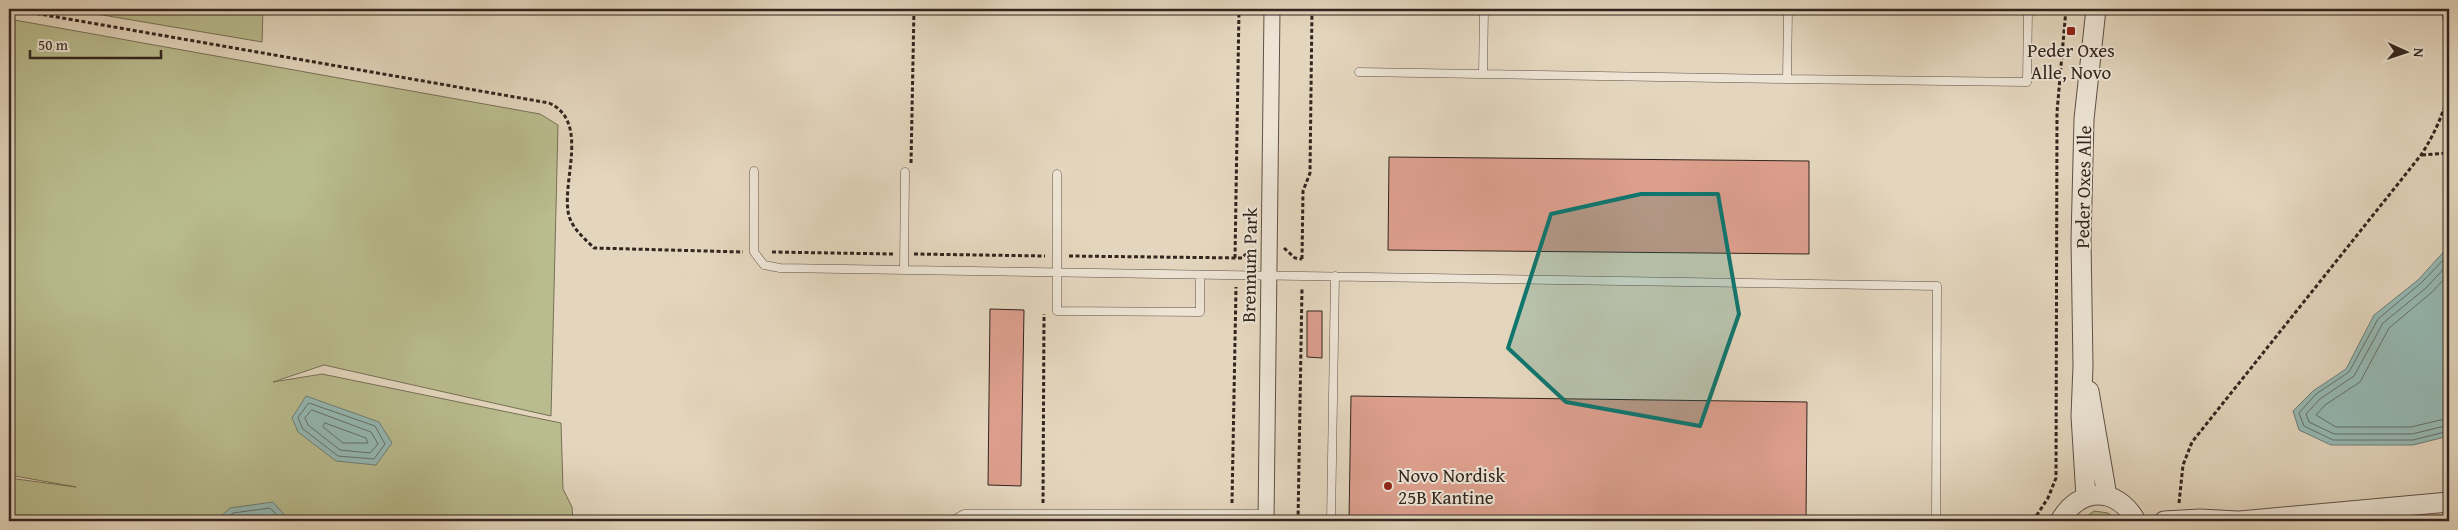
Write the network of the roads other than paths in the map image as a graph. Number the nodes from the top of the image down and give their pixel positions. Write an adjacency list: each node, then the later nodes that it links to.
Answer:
1 (1272, 9): 15 (street, Brennum Park)
2 (1484, 9): 7 (lane)
3 (1788, 9): 8 (lane)
4 (2028, 9): 8 (lane)
5 (2096, 9): 17 (street, Peder Oxes Alle)
6 (1359, 72): 7 (lane)
7 (1483, 74): 8 (lane)
8 (1787, 78)
9 (754, 171): 12 (lane)
10 (908, 172): 12 (lane)
11 (1057, 174): 13 (lane)
12 (904, 270): 13 (lane)
13 (1056, 272): 14 (lane); 14 (lane)
14 (1200, 275): 15 (lane)
15 (1269, 275): 16 (lane); 22 (street, Brennum Park)
16 (1335, 276): 24 (lane); 25 (lane)
17 (2083, 366): 18 (street, Peder Oxes Alle); 19 (street, Peder Oxes Alle)
18 (2107, 496): 19 (street); 27 (street)
19 (2086, 497): 26 (street)
20 (2449, 502): 29 (street)
21 (1040, 516): 22 (lane); 23 (lane)
22 (1266, 518)
23 (952, 521)
24 (1331, 521)
25 (1936, 521)
26 (2060, 521)
27 (2136, 521)
28 (2172, 521): 29 (street)
29 (2239, 521)

